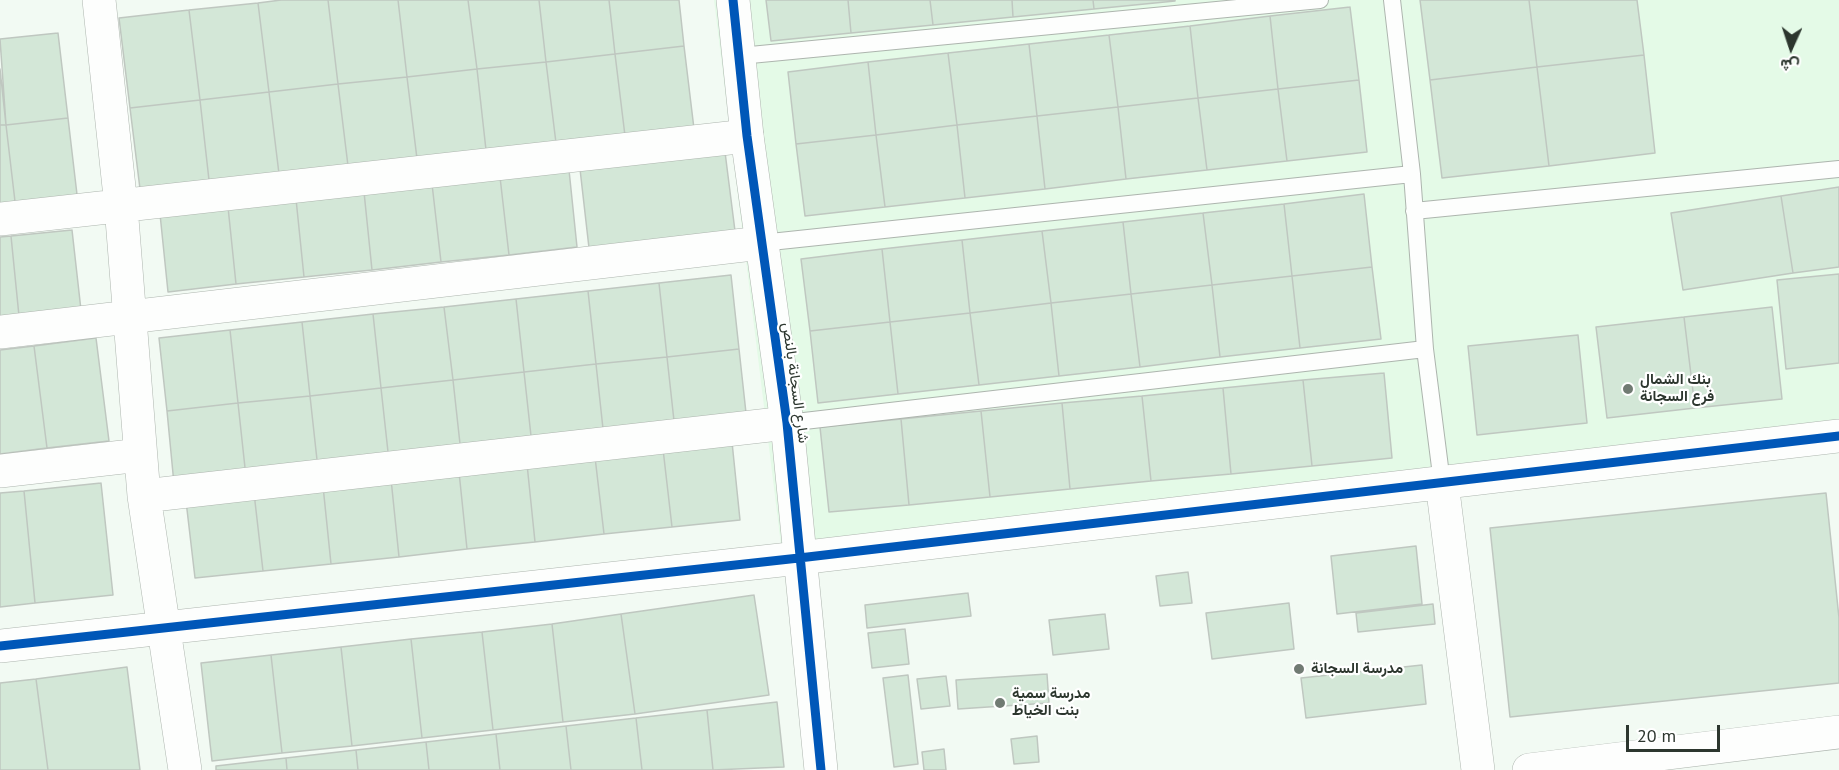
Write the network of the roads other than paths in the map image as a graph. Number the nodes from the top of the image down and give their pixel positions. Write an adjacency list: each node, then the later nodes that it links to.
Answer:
1 (99, 0): 9 (street)
2 (733, 0): 5 (street, شارع السجانة بالنص)
3 (1320, 0): 5 (lane)
4 (1392, 0): 8 (lane)
5 (740, 56): 6 (street, شارع السجانة بالنص)
6 (747, 136): 9 (street); 12 (street, شارع السجانة بالنص)
7 (1839, 168): 10 (lane)
8 (1412, 174): 10 (lane); 12 (lane)
9 (121, 206): 11 (street); 13 (street)
10 (1414, 211): 15 (lane)
11 (0, 219)
12 (761, 243): 13 (street); 16 (street, شارع السجانة بالنص)
13 (130, 317): 14 (street); 18 (street)
14 (0, 332)
15 (1425, 348): 16 (lane); 20 (lane)
16 (787, 423): 21 (street); 22 (street, شارع السجانة بالنص)
17 (1839, 436): 20 (street)
18 (140, 455): 19 (street); 21 (street)
19 (0, 471)
20 (1442, 483): 22 (street); 28 (street)
21 (144, 496): 23 (street)
22 (799, 558): 23 (street); 27 (street, شارع السجانة بالنص)
23 (164, 628): 24 (street); 26 (street)
24 (0, 646)
25 (1839, 732): 29 (street)
26 (185, 770)
27 (821, 770)
28 (1478, 770)
29 (1529, 770)

